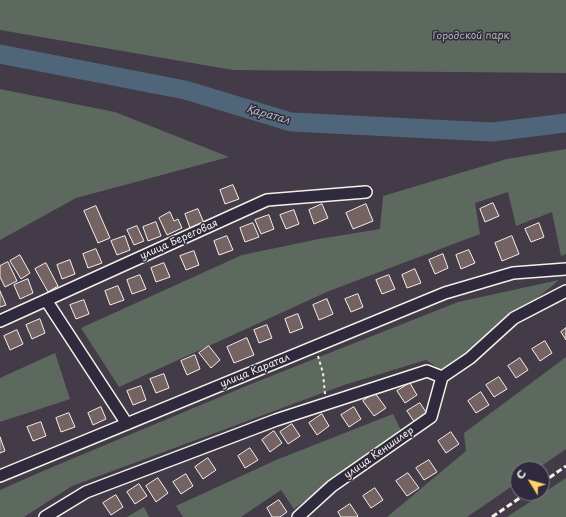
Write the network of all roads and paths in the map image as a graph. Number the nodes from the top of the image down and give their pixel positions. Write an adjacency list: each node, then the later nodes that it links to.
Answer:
1 (366, 192): 4 (street, улица Береговая)
2 (566, 269): 6 (street, улица Каратал)
3 (566, 291): 7 (street)
4 (46, 300): 5 (street, улица Береговая); 9 (street)
5 (0, 321)
6 (315, 347): 8 (path); 9 (street, улица Каратал)
7 (442, 377): 11 (street); 12 (street, улица Кеншилер)
8 (325, 388)
9 (127, 424): 10 (street, улица Каратал)
10 (0, 476)
11 (45, 517)
12 (298, 517)

